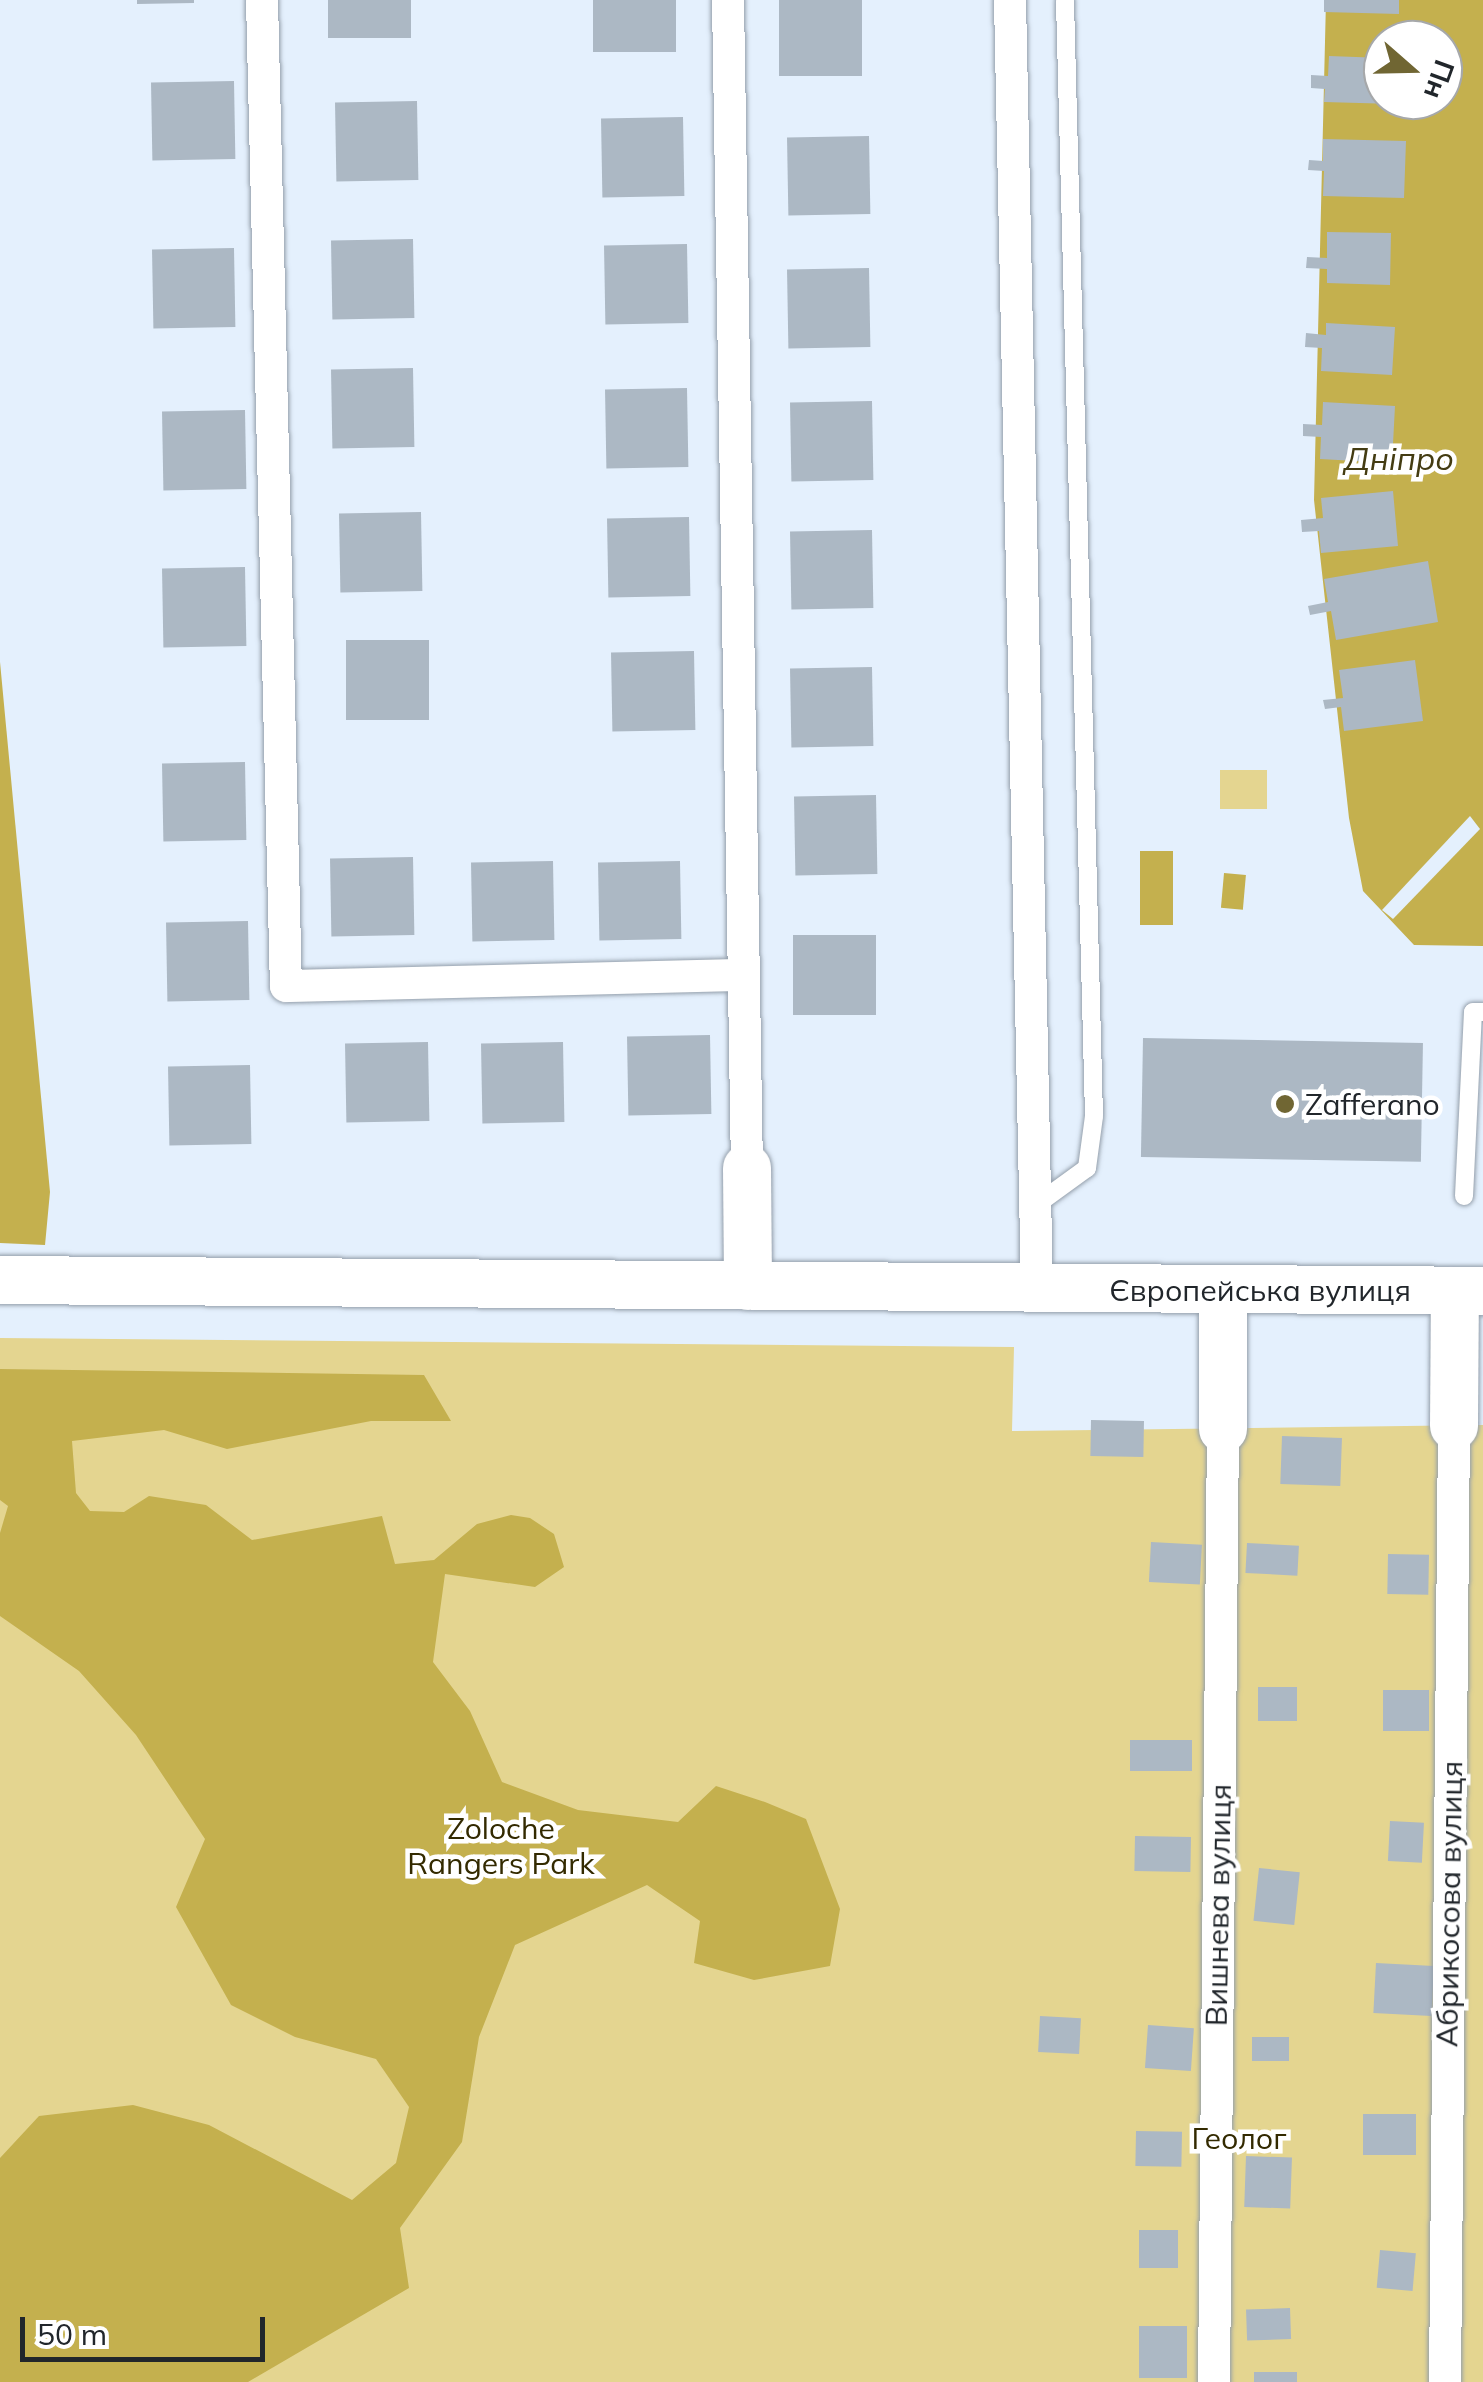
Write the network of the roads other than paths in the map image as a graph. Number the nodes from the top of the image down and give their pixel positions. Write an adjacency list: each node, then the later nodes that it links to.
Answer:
1 (262, 0): 5 (street)
2 (728, 0): 5 (street)
3 (1010, 0): 9 (street)
4 (1065, 0): 9 (lane)
5 (742, 974): 7 (street)
6 (1483, 1012): 8 (lane)
7 (747, 1168): 11 (street)
8 (1464, 1196)
9 (1036, 1205): 12 (street)
10 (0, 1280): 11 (street, Європейська вулиця)
11 (748, 1286): 12 (street, Європейська вулиця)
12 (1037, 1289): 13 (street, Європейська вулиця)
13 (1224, 1290): 14 (street, Європейська вулиця); 16 (street)
14 (1469, 1291): 15 (street)
15 (1454, 1426): 18 (street, Абрикосова вулиця)
16 (1222, 1428): 17 (street, Вишнева вулиця)
17 (1214, 2382)
18 (1445, 2382)

